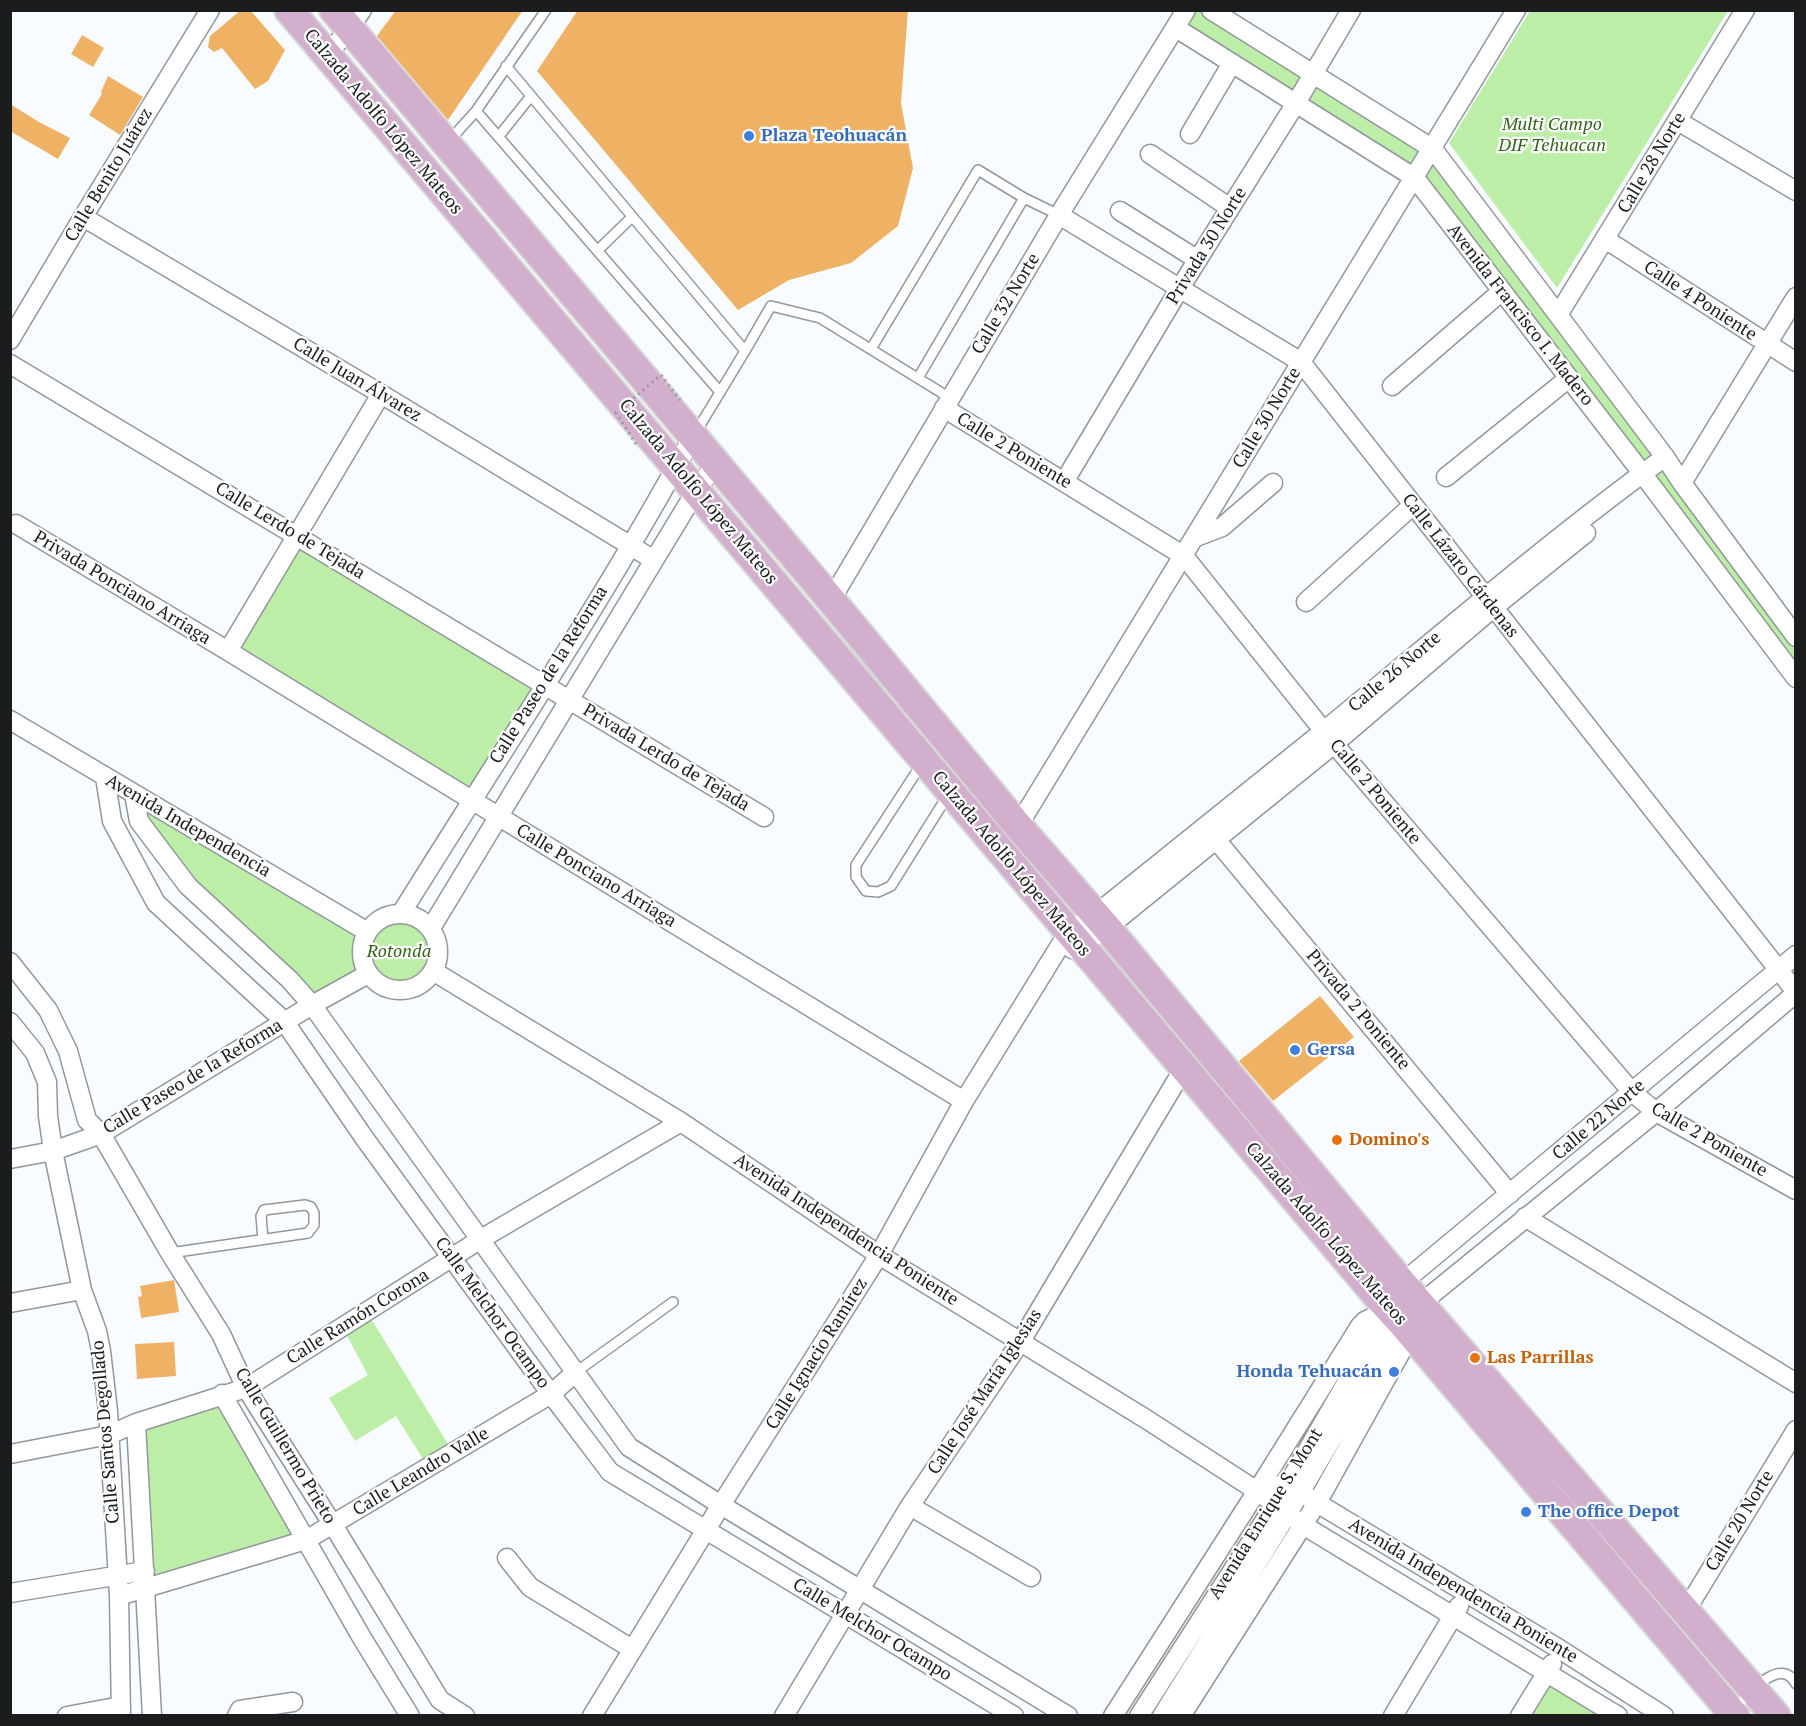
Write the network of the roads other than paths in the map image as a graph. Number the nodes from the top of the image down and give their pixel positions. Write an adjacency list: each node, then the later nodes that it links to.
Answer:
1 (210, 10): 30 (street, Calle Benito Juárez)
2 (289, 10): 11 (main road, Calzada Adolfo López Mateos)
3 (546, 10): 13 (lane)
4 (1186, 10): 10 (street, Calle 32 Norte)
5 (1211, 10): 14 (street, Avenida Francisco I. Madero)
6 (1351, 10): 14 (street, Privada 30 Norte)
7 (1516, 10): 22 (street, Calle 30 Norte)
8 (1745, 10): 18 (street, Calle 28 Norte)
9 (348, 17): 11 (street); 21 (main road, Calzada Adolfo López Mateos)
10 (1176, 28): 12 (street, Avenida Francisco I. Madero); 29 (street, Calle 32 Norte)
11 (327, 55): 55 (main road, Calzada Adolfo López Mateos)
12 (1232, 63): 16 (street, Avenida Francisco I. Madero); 19 (street)
13 (506, 66): 15 (lane); 17 (lane)
14 (1312, 74): 16 (street, Privada 30 Norte); 22 (street, Avenida Francisco I. Madero)
15 (531, 96): 20 (lane); 31 (lane)
16 (1296, 103): 24 (street, Avenida Francisco I. Madero); 27 (street, Privada 30 Norte)
17 (476, 111): 20 (lane); 21 (lane)
18 (1678, 121): 25 (street); 32 (street, Calle 28 Norte)
19 (1190, 134)
20 (499, 136): 33 (lane)
21 (446, 144): 52 (main road, Calzada Adolfo López Mateos)
22 (1432, 149): 24 (street, Calle 30 Norte); 38 (street, Avenida Francisco I. Madero)
23 (1150, 154): 27 (street)
24 (1415, 178): 36 (street, Avenida Francisco I. Madero); 43 (street, Calle 30 Norte)
25 (1796, 191)
26 (1024, 198): 29 (lane); 41 (lane); 46 (lane)
27 (1230, 208): 34 (street, Privada 30 Norte)
28 (1120, 211): 34 (street)
29 (1059, 215): 35 (street, Calle Lázaro Cárdenas); 51 (street, Calle 32 Norte)
30 (83, 217): 39 (street, Calle Benito Juárez); 50 (street, Calle Juan Álvarez)
31 (633, 217): 33 (lane); 42 (lane)
32 (1605, 239): 38 (street, Calle 28 Norte); 40 (street, Calle 4 Poniente)
33 (598, 250): 49 (lane)
34 (1198, 260): 35 (street, Privada 30 Norte)
35 (1180, 288): 43 (street, Calle Lázaro Cárdenas); 58 (street, Privada 30 Norte)
36 (1502, 291): 47 (street, Avenida Francisco I. Madero); 48 (street)
37 (1796, 297): 40 (street)
38 (1558, 315): 53 (street, Avenida Francisco I. Madero)
39 (10, 340)
40 (1766, 343): 44 (street, Calle 4 Poniente); 60 (street)
41 (871, 349): 42 (lane); 46 (lane)
42 (744, 351): 49 (lane)
43 (1301, 362): 62 (street, Calle Lázaro Cárdenas); 65 (street, Calle 30 Norte)
44 (1796, 362)
45 (10, 364): 64 (street, Calle Lerdo de Tejada)
46 (918, 378): 51 (lane)
47 (1569, 378): 56 (street); 57 (street, Avenida Francisco I. Madero)
48 (1392, 386)
49 (720, 392): 52 (lane)
50 (381, 394): 64 (street); 66 (street, Calle Juan Álvarez)
51 (947, 403): 58 (street, Calle 2 Poniente); 69 (street, Calle 32 Norte)
52 (693, 436): 54 (main road, Calzada Adolfo López Mateos); 55 (street, Calle Paseo de la Reforma)
53 (1668, 461): 57 (street, Calle 26 Norte); 60 (street, Avenida Francisco I. Madero)
54 (716, 463): 61 (street, Calle Paseo de la Reforma); 69 (main road, Calzada Adolfo López Mateos)
55 (676, 467): 61 (main road, Calzada Adolfo López Mateos); 66 (street, Calle Paseo de la Reforma)
56 (1446, 477)
57 (1646, 477): 71 (street, Calle 26 Norte); 74 (street, Avenida Francisco I. Madero)
58 (1064, 482): 67 (street, Calle 2 Poniente)
59 (1273, 483): 65 (street)
60 (1682, 483): 72 (street, Avenida Francisco I. Madero)
61 (696, 490): 68 (street, Calle Paseo de la Reforma); 79 (main road, Calzada Adolfo López Mateos)
62 (1413, 505): 70 (street); 71 (street, Calle Lázaro Cárdenas)
63 (16, 524): 73 (street, Privada Ponciano Arriaga)
64 (298, 536): 73 (street); 75 (street, Calle Lerdo de Tejada)
65 (1196, 537): 67 (street, Calle 30 Norte)
66 (630, 545): 68 (street, Calle Juan Álvarez); 75 (street, Calle Paseo de la Reforma)
67 (1184, 556): 78 (street, Calle 2 Poniente); 86 (street, Calle 30 Norte)
68 (654, 560): 76 (street, Calle Paseo de la Reforma)
69 (831, 600): 86 (main road, Calzada Adolfo López Mateos)
70 (1306, 602)
71 (1489, 603): 78 (street, Calle 26 Norte); 95 (street, Calle Lázaro Cárdenas)
72 (1796, 637)
73 (228, 651): 83 (street, Calle Ponciano Arriaga)
74 (1796, 678)
75 (544, 686): 76 (street, Calle Lerdo de Tejada); 83 (street, Calle Paseo de la Reforma)
76 (568, 700): 84 (street, Calle Paseo de la Reforma); 85 (street, Privada Lerdo de Tejada)
77 (10, 720): 80 (street, Avenida Independencia)
78 (1329, 738): 87 (street, Calle 26 Norte); 103 (street, Calle 2 Poniente)
79 (924, 760): 81 (main road, Calzada Adolfo López Mateos); 81 (lane)
80 (105, 777): 82 (street, Avenida Independencia); 100 (street, Calle Melchor Ocampo)
81 (951, 791): 92 (main road, Calzada Adolfo López Mateos)
82 (134, 794): 91 (street, Avenida Independencia); 99 (street, Calle Melchor Ocampo)
83 (472, 800): 84 (street, Calle Ponciano Arriaga); 88 (street, Calle Paseo de la Reforma)
84 (498, 816): 90 (street, Calle Paseo de la Reforma); 104 (street, Calle Ponciano Arriaga)
85 (764, 817)
86 (1018, 826): 89 (main road, Calzada Adolfo López Mateos)
87 (1211, 833): 89 (street, Calle 26 Norte); 111 (street, Privada 2 Poniente)
88 (402, 912): 90 (street); 91 (street)
89 (1101, 922): 92 (street, Calle 26 Norte); 121 (main road, Calzada Adolfo López Mateos)
90 (431, 928): 96 (street)
91 (366, 931): 97 (street)
92 (1075, 938): 102 (main road, Calzada Adolfo López Mateos); 104 (street, Calle Ignacio Ramírez)
93 (1796, 955): 95 (street, Calle 22 Norte)
94 (10, 962): 107 (street)
95 (1778, 970): 98 (street, Calle Lázaro Cárdenas); 103 (street, Calle 22 Norte)
96 (433, 971): 97 (street); 106 (street, Avenida Independencia Poniente)
97 (368, 974): 99 (street, Calle Paseo de la Reforma)
98 (1796, 992): 105 (street, Calle 22 Norte)
99 (312, 1005): 100 (street, Calle Paseo de la Reforma); 114 (street, Calle Melchor Ocampo)
100 (284, 1021): 107 (street, Calle Paseo de la Reforma); 117 (street, Calle Melchor Ocampo)
101 (10, 1022): 108 (street, Calle Santos Degollado)
102 (1184, 1068): 121 (main road, Calzada Adolfo López Mateos); 122 (street, Calle José María Iglesias)
103 (1632, 1092): 105 (street, Calle 2 Poniente); 111 (street, Calle 22 Norte)
104 (964, 1101): 116 (street, Calle Ignacio Ramírez)
105 (1656, 1112): 110 (street, Calle 2 Poniente); 112 (street, Calle 22 Norte)
106 (681, 1122): 114 (street, Calle Ramón Corona); 116 (street, Avenida Independencia Poniente)
107 (101, 1134): 108 (street, Calle Paseo de la Reforma); 115 (street, Calle Guillermo Prieto)
108 (53, 1151): 109 (street, Calle Paseo de la Reforma); 118 (street, Calle Santos Degollado)
109 (10, 1159)
110 (1796, 1190)
111 (1510, 1194): 121 (street, Calle 22 Norte)
112 (1525, 1217): 121 (street, Calle 22 Norte); 124 (street)
113 (263, 1239): 113 (lane); 115 (lane)
114 (481, 1239): 117 (street, Calle Ramón Corona); 123 (street, Calle Melchor Ocampo)
115 (170, 1253): 125 (street, Calle Guillermo Prieto)
116 (879, 1256): 122 (street, Avenida Independencia Poniente); 135 (street, Calle Ignacio Ramírez)
117 (452, 1257): 125 (street, Calle Ramón Corona); 127 (street, Calle Melchor Ocampo)
118 (82, 1290): 120 (street); 130 (street, Calle Santos Degollado)
119 (673, 1302): 123 (lane)
120 (10, 1304)
121 (1404, 1310): 132 (street, Avenida Enrique S. Mont); 133 (street); 134 (street); 150 (main road, Calzada Adolfo López Mateos); 160 (main road, Calzada Adolfo López Mateos)
122 (1021, 1341): 133 (street, Avenida Independencia Poniente); 136 (street, Calle José María Iglesias)
123 (576, 1372): 127 (street, Calle Leandro Valle); 135 (street, Calle Melchor Ocampo)
124 (1796, 1383)
125 (246, 1388): 126 (street, Calle Ramón Corona); 138 (street, Calle Guillermo Prieto)
126 (222, 1394): 128 (street, Calle Ramón Corona); 141 (street, Calle Guillermo Prieto)
127 (551, 1394): 138 (street, Calle Leandro Valle); 140 (street, Calle Melchor Ocampo)
128 (136, 1423): 130 (street, Calle Ramón Corona); 145 (street, Calle Santos Degollado)
129 (1796, 1430): 150 (street, Calle 20 Norte)
130 (109, 1435): 131 (street, Calle Ramón Corona); 143 (street, Calle Santos Degollado)
131 (10, 1454)
132 (1294, 1488): 133 (street); 134 (street, Avenida Independencia Poniente); 137 (street, Avenida Enrique S. Mont)
133 (1257, 1491): 137 (street, Avenida Independencia Poniente); 170 (street)
134 (1317, 1503): 139 (street); 148 (street, Avenida Independencia Poniente)
135 (721, 1505): 140 (street, Calle Ignacio Ramírez); 146 (street, Calle Melchor Ocampo)
136 (910, 1506): 144 (street); 146 (street, Calle José María Iglesias)
137 (1281, 1509): 139 (street, Avenida Independencia Poniente); 171 (street, Avenida Enrique S. Mont); 172 (street, Avenida Enrique S. Mont)
138 (333, 1525): 141 (street, Calle Leandro Valle); 165 (street, Calle Guillermo Prieto)
139 (1303, 1525): 152 (street, Avenida Independencia Poniente); 173 (street)
140 (705, 1529): 151 (street, Calle Melchor Ocampo); 153 (street, Calle Ignacio Ramírez)
141 (306, 1540): 145 (street, Calle Leandro Valle); 164 (street, Calle Guillermo Prieto)
142 (507, 1558): 153 (street)
143 (117, 1575): 145 (street); 147 (street); 149 (street, Calle Santos Degollado)
144 (1031, 1577)
145 (145, 1580): 149 (street, Calle Leandro Valle); 162 (street, Calle Santos Degollado)
146 (861, 1588): 151 (street, Calle José María Iglesias); 169 (street, Calle Melchor Ocampo)
147 (10, 1593)
148 (1467, 1594): 152 (street); 154 (street, Avenida Independencia Poniente)
149 (119, 1596): 159 (street, Calle Santos Degollado)
150 (1685, 1612): 157 (main road, Calzada Adolfo López Mateos)
151 (846, 1613): 167 (street, Calle José María Iglesias); 168 (street, Calle Melchor Ocampo)
152 (1454, 1615): 155 (street, Avenida Independencia Poniente); 174 (street)
153 (632, 1649): 166 (street, Calle Ignacio Ramírez)
154 (1561, 1650): 155 (street); 177 (street, Avenida Independencia Poniente)
155 (1547, 1673): 175 (street); 176 (street, Avenida Independencia Poniente)
156 (1796, 1684): 157 (lane)
157 (1753, 1689): 160 (lane); 178 (main road, Calzada Adolfo López Mateos)
158 (293, 1702): 163 (street)
159 (121, 1711): 161 (street)
160 (1734, 1714)
161 (67, 1716)
162 (152, 1716)
163 (237, 1716)
164 (410, 1716)
165 (465, 1716)
166 (592, 1716)
167 (784, 1716)
168 (1014, 1716)
169 (1068, 1716)
170 (1113, 1716)
171 (1139, 1716)
172 (1162, 1716)
173 (1181, 1716)
174 (1393, 1716)
175 (1520, 1716)
176 (1618, 1716)
177 (1664, 1716)
178 (1776, 1716)

